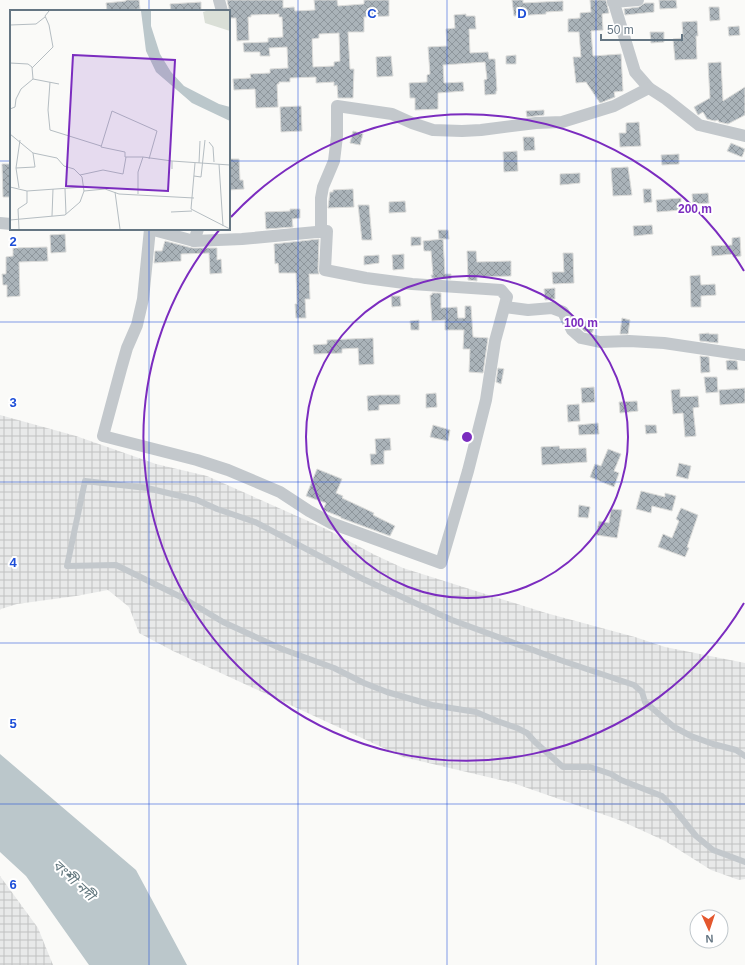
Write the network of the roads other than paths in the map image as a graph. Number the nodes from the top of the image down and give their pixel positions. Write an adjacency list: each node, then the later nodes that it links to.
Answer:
1 (219, 0): 4 (street)
2 (638, 0): 3 (street)
3 (613, 1): 5 (street)
4 (222, 10)
5 (649, 88): 6 (street); 12 (street)
6 (745, 136)
7 (0, 223): 8 (street)
8 (10, 224)
9 (150, 230): 14 (street)
10 (154, 230): 13 (street)
11 (198, 230): 13 (street)
12 (321, 232): 13 (street); 14 (street)
13 (194, 241)
14 (505, 308): 15 (street)
15 (745, 355)
16 (745, 756): 17 (lane)
17 (745, 862)

